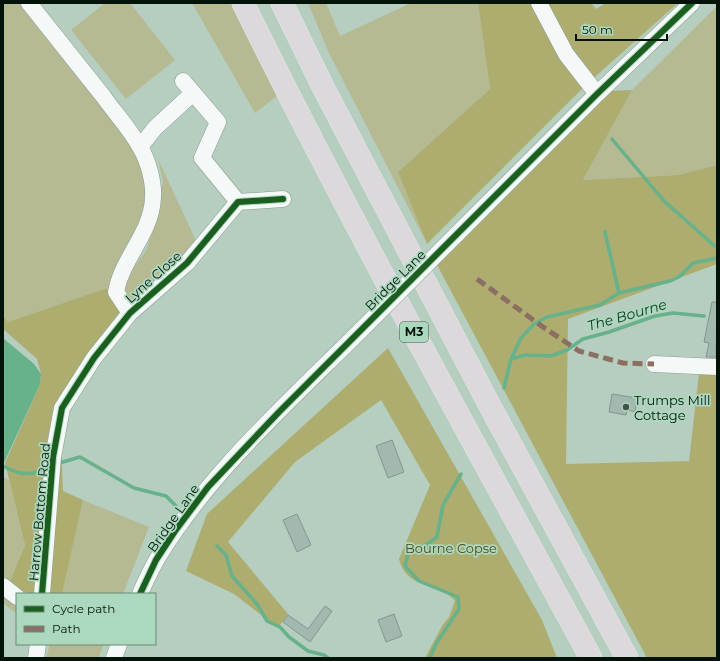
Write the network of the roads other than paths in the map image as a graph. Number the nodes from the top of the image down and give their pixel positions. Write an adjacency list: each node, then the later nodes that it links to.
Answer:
1 (29, 3): 9 (street)
2 (243, 3): 24 (highway, M3)
3 (282, 3): 25 (highway, M3)
4 (539, 3): 8 (street)
5 (692, 3): 8 (street, Bridge Lane)
6 (183, 81): 7 (street)
7 (193, 93): 9 (street); 11 (street)
8 (597, 94): 18 (street, Bridge Lane, bridge)
9 (140, 147): 12 (street)
10 (282, 198): 11 (street)
11 (238, 202): 12 (street, Lyne Close)
12 (130, 313): 15 (street, Lyne Close)
13 (654, 364): 14 (street)
14 (717, 367)
15 (62, 408): 17 (street, Harrow Bottom Road)
16 (3, 586): 19 (street)
17 (42, 593)
18 (140, 593)
19 (16, 596)
20 (38, 645): 22 (street)
21 (119, 645): 23 (street)
22 (36, 658)
23 (114, 658)
24 (591, 658)
25 (627, 658)

